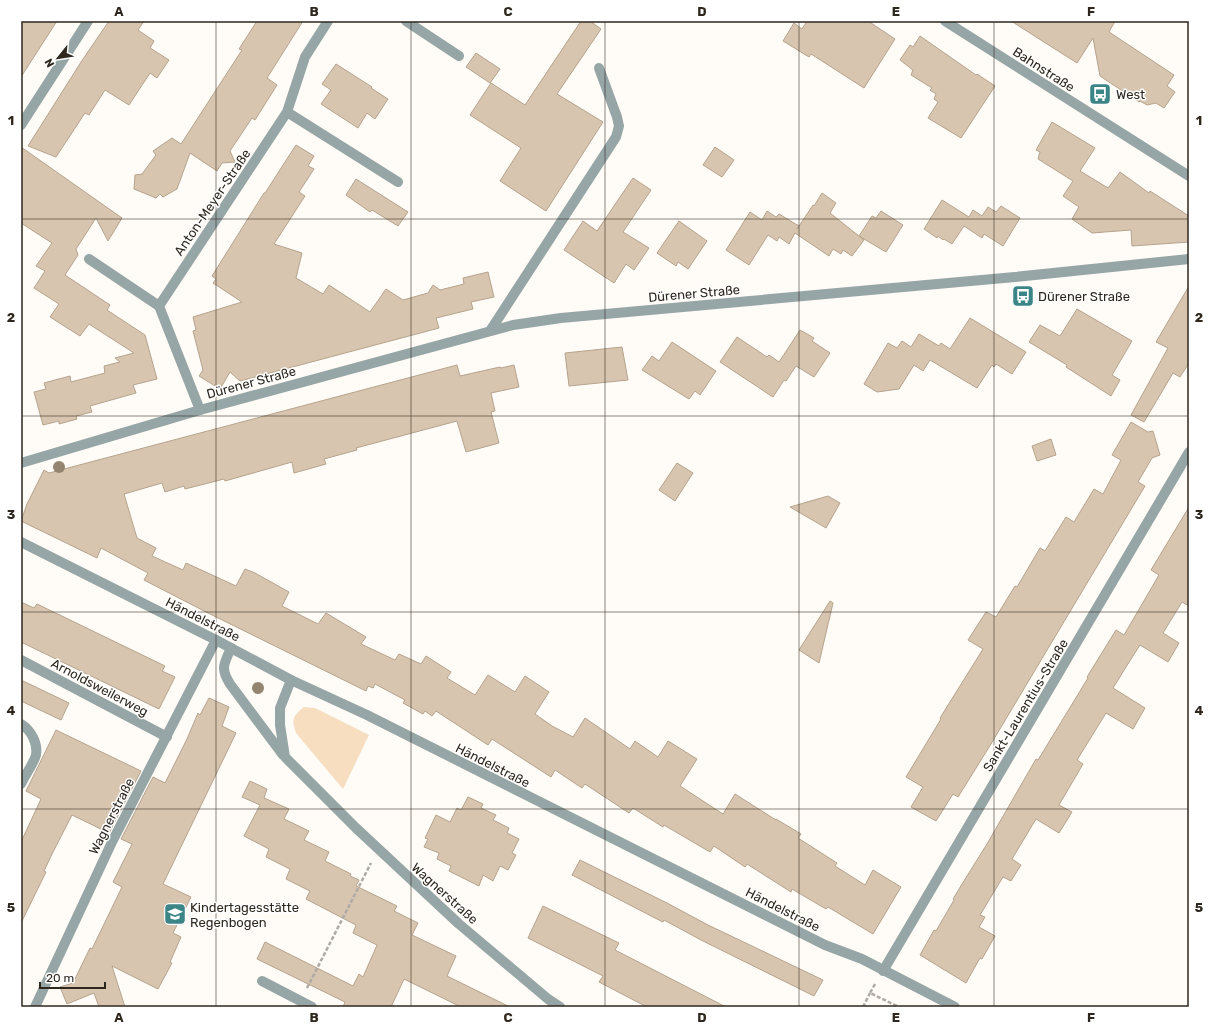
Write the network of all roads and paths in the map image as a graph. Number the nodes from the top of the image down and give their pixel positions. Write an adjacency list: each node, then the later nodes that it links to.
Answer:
1 (88, 21): 8 (street)
2 (328, 21): 7 (street, Anton-Meyer-Straße)
3 (406, 21): 5 (street)
4 (945, 21): 9 (street, Bahnstraße)
5 (459, 56)
6 (599, 68): 14 (street)
7 (287, 112): 10 (street); 13 (street, Anton-Meyer-Straße)
8 (21, 125)
9 (1189, 176)
10 (398, 182)
11 (1189, 259): 14 (street, Dürener Straße)
12 (89, 260): 13 (street)
13 (159, 306): 15 (street)
14 (490, 331): 15 (street, Dürener Straße)
15 (200, 410): 17 (street, Dürener Straße)
16 (1189, 452): 28 (street, Sankt-Laurentius-Straße)
17 (21, 463)
18 (22, 544): 19 (street, Händelstraße)
19 (216, 640): 20 (street, Händelstraße); 24 (street, Wagnerstraße)
20 (231, 648): 22 (street, Händelstraße); 25 (street, Wagnerstraße)
21 (21, 660): 24 (street, Arnoldsweilerweg)
22 (291, 680): 25 (street); 28 (street, Händelstraße)
23 (21, 724): 26 (street)
24 (166, 737): 33 (street, Wagnerstraße)
25 (285, 757): 27 (street, Wagnerstraße)
26 (21, 784)
27 (378, 849): 31 (path); 32 (street, Wagnerstraße)
28 (883, 971): 30 (path); 38 (street, Händelstraße)
29 (262, 981): 31 (street)
30 (870, 993): 36 (path); 37 (path)
31 (300, 1001): 34 (street)
32 (546, 1003): 35 (street, Wagnerstraße)
33 (35, 1007)
34 (312, 1007)
35 (560, 1007)
36 (863, 1007)
37 (899, 1007)
38 (955, 1007)

